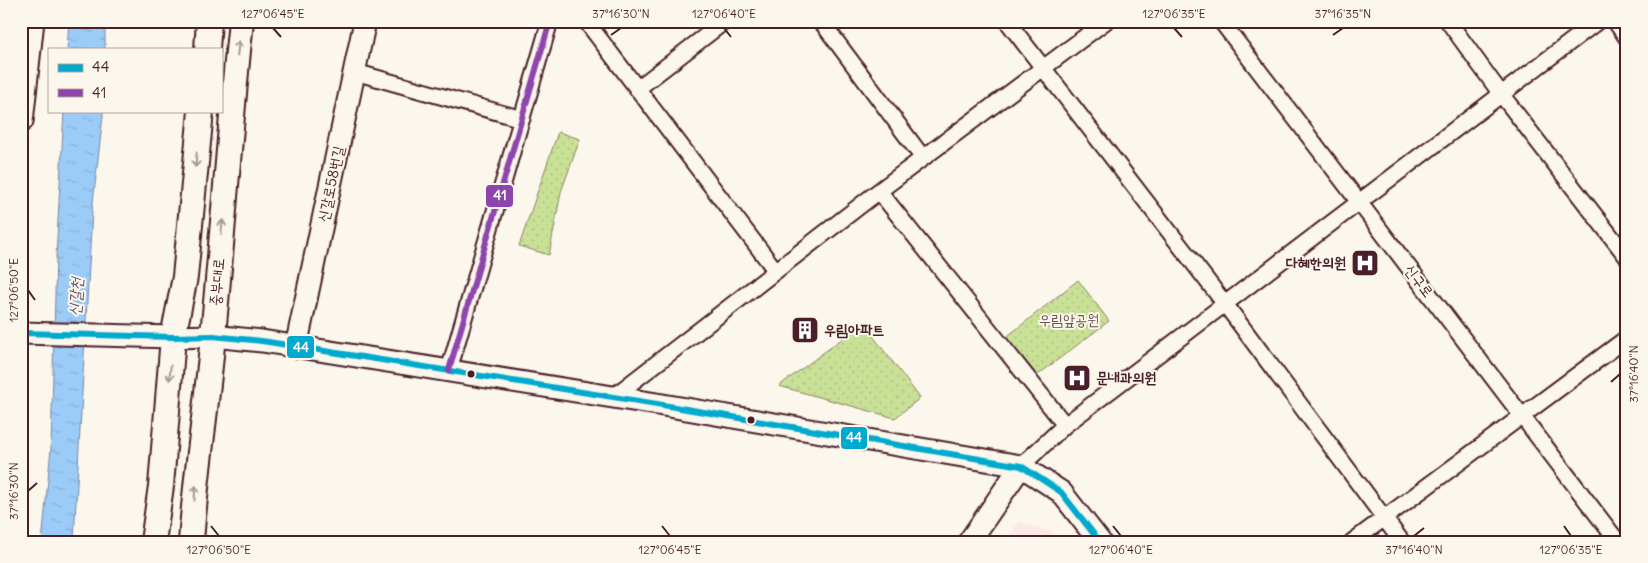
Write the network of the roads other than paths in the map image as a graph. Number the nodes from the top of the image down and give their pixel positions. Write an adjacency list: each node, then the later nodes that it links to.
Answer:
1 (36, 21): 23 (street)
2 (210, 21): 16 (main road)
3 (241, 21): 31 (main road, 중부대로, one-way to 3)
4 (366, 21): 18 (street, 신갈로58번길)
5 (550, 21): 22 (street)
6 (586, 21): 19 (street)
7 (725, 21): 19 (street)
8 (821, 21): 24 (street)
9 (1007, 21): 17 (street)
10 (1106, 21): 17 (street)
11 (1221, 21): 26 (street, 신구로)
12 (1448, 21): 20 (street)
13 (1598, 21): 20 (street)
14 (1615, 21): 15 (street)
15 (1627, 38)
16 (207, 48)
17 (1044, 68): 24 (street); 29 (street)
18 (355, 72): 22 (street); 34 (street, 신갈로58번길)
19 (637, 89): 28 (street)
20 (1501, 94): 26 (street); 27 (street)
21 (201, 112): 32 (main road, one-way to 32)
22 (522, 119): 35 (street)
23 (21, 126)
24 (923, 158): 25 (street)
25 (879, 191): 28 (street); 38 (street)
26 (1359, 202): 29 (street); 37 (street, 신구로)
27 (1627, 257)
28 (776, 271): 36 (street)
29 (1225, 304): 38 (street); 40 (street)
30 (21, 333): 32 (street)
31 (213, 336): 32 (street); 34 (street); 42 (main road, 중부대로, one-way to 31)
32 (173, 338): 41 (main road, one-way to 41)
33 (1627, 338): 37 (street)
34 (296, 347): 35 (street)
35 (449, 370): 36 (street)
36 (613, 397): 39 (street)
37 (1521, 415): 40 (street); 47 (street, 신구로)
38 (1065, 425): 39 (street)
39 (1021, 466): 43 (street); 44 (street)
40 (1384, 518): 45 (street); 46 (street)
41 (153, 542)
42 (191, 542)
43 (969, 542)
44 (1100, 542)
45 (1352, 542)
46 (1402, 542)
47 (1618, 542)

